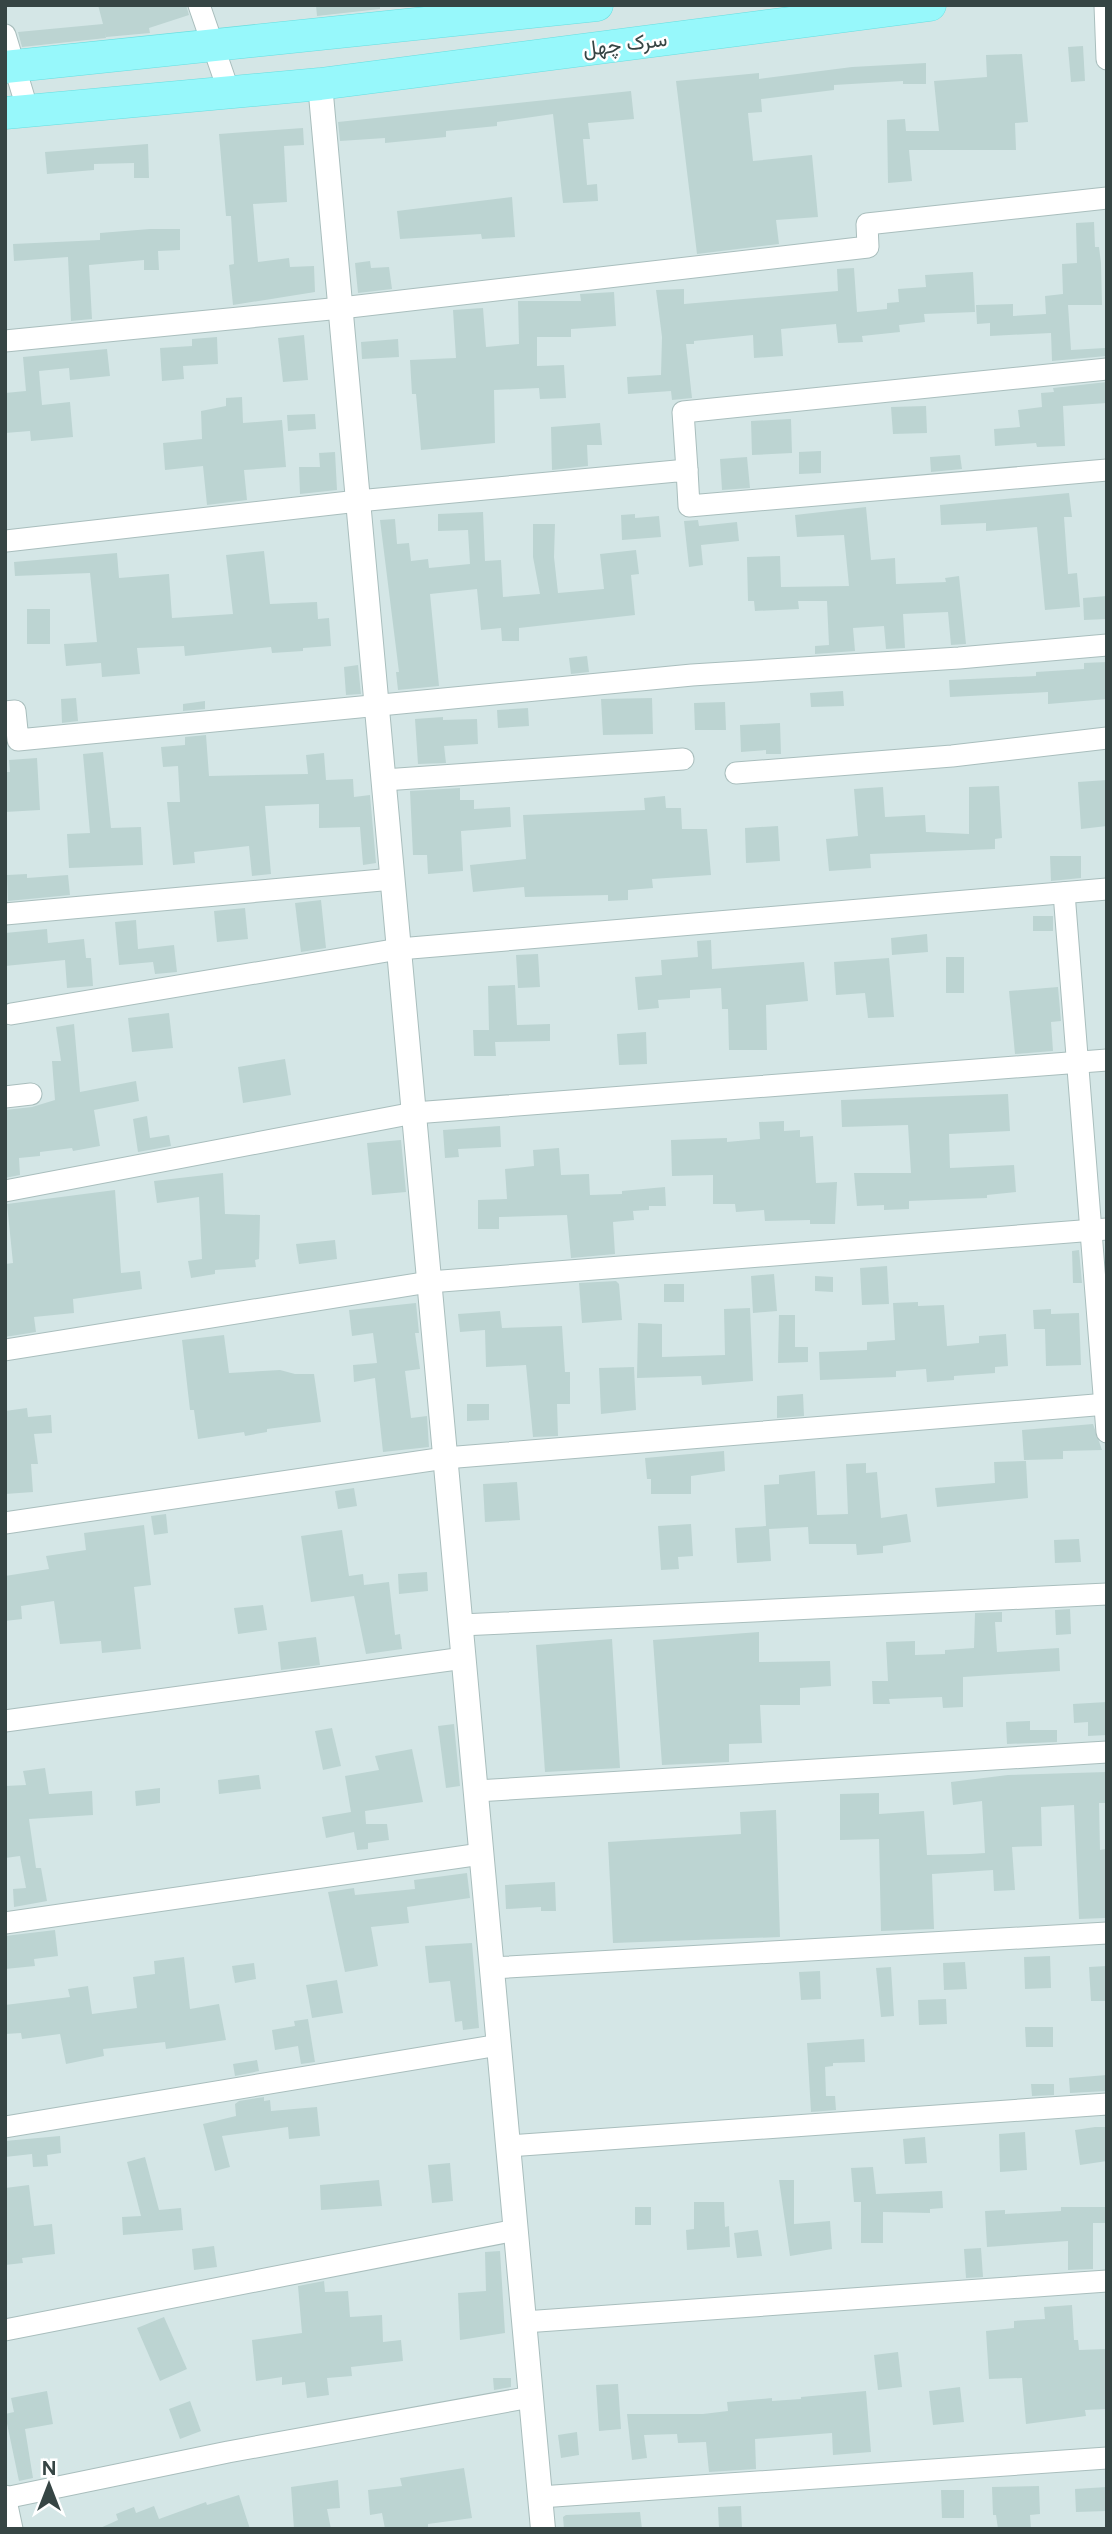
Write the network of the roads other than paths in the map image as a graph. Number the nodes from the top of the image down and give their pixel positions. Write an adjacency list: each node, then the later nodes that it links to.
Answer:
1 (199, 5): 6 (street)
2 (597, 5): 6 (main road)
3 (930, 5): 9 (main road, سرک چهل)
4 (1105, 5): 7 (street)
5 (5, 35): 8 (street)
6 (214, 46): 8 (main road); 10 (street)
7 (1107, 59)
8 (10, 67): 11 (street)
9 (320, 84): 10 (main road, سرک چهل); 13 (street)
10 (229, 92): 11 (main road, سرک چهل)
11 (17, 112)
12 (1107, 198): 13 (street)
13 (341, 308): 14 (street); 18 (street)
14 (5, 341)
15 (1107, 369): 16 (street)
16 (687, 470): 17 (street); 18 (street)
17 (1107, 470)
18 (358, 501): 19 (street); 21 (street)
19 (6, 541)
20 (1107, 645): 21 (street)
21 (377, 703): 22 (street); 26 (street)
22 (5, 712)
23 (1107, 738): 25 (street)
24 (683, 759): 26 (street)
25 (736, 773)
26 (384, 780): 27 (street)
27 (393, 879): 30 (street); 31 (street)
28 (1107, 889): 29 (street)
29 (1065, 893): 31 (street); 34 (street)
30 (5, 914)
31 (399, 949): 32 (street); 37 (street)
32 (11, 1014)
33 (1107, 1060): 34 (street)
34 (1078, 1062): 37 (street); 39 (street)
35 (31, 1094): 36 (street)
36 (5, 1097)
37 (414, 1113): 38 (street); 40 (street)
38 (5, 1191)
39 (1099, 1229): 40 (street); 42 (street)
40 (429, 1282): 41 (street); 44 (street)
41 (5, 1350)
42 (1106, 1404): 43 (street); 44 (street)
43 (1107, 1432)
44 (445, 1458): 45 (street); 47 (street)
45 (5, 1522)
46 (1107, 1594): 47 (street)
47 (461, 1625): 48 (street)
48 (464, 1658): 49 (street); 51 (street)
49 (5, 1721)
50 (1107, 1752): 51 (street)
51 (476, 1791): 52 (street)
52 (481, 1853): 53 (street); 55 (street)
53 (5, 1923)
54 (1107, 1933): 55 (street)
55 (492, 1968): 56 (street)
56 (499, 2045): 58 (street); 59 (street)
57 (1107, 2105): 59 (street)
58 (5, 2127)
59 (508, 2146): 60 (street)
60 (516, 2230): 62 (street); 63 (street)
61 (1107, 2281): 62 (street)
62 (524, 2322): 64 (street)
63 (5, 2330)
64 (531, 2397): 66 (street); 67 (street)
65 (1107, 2458): 67 (street)
66 (5, 2497): 68 (street)
67 (540, 2497): 69 (street)
68 (12, 2529)
69 (543, 2529)

